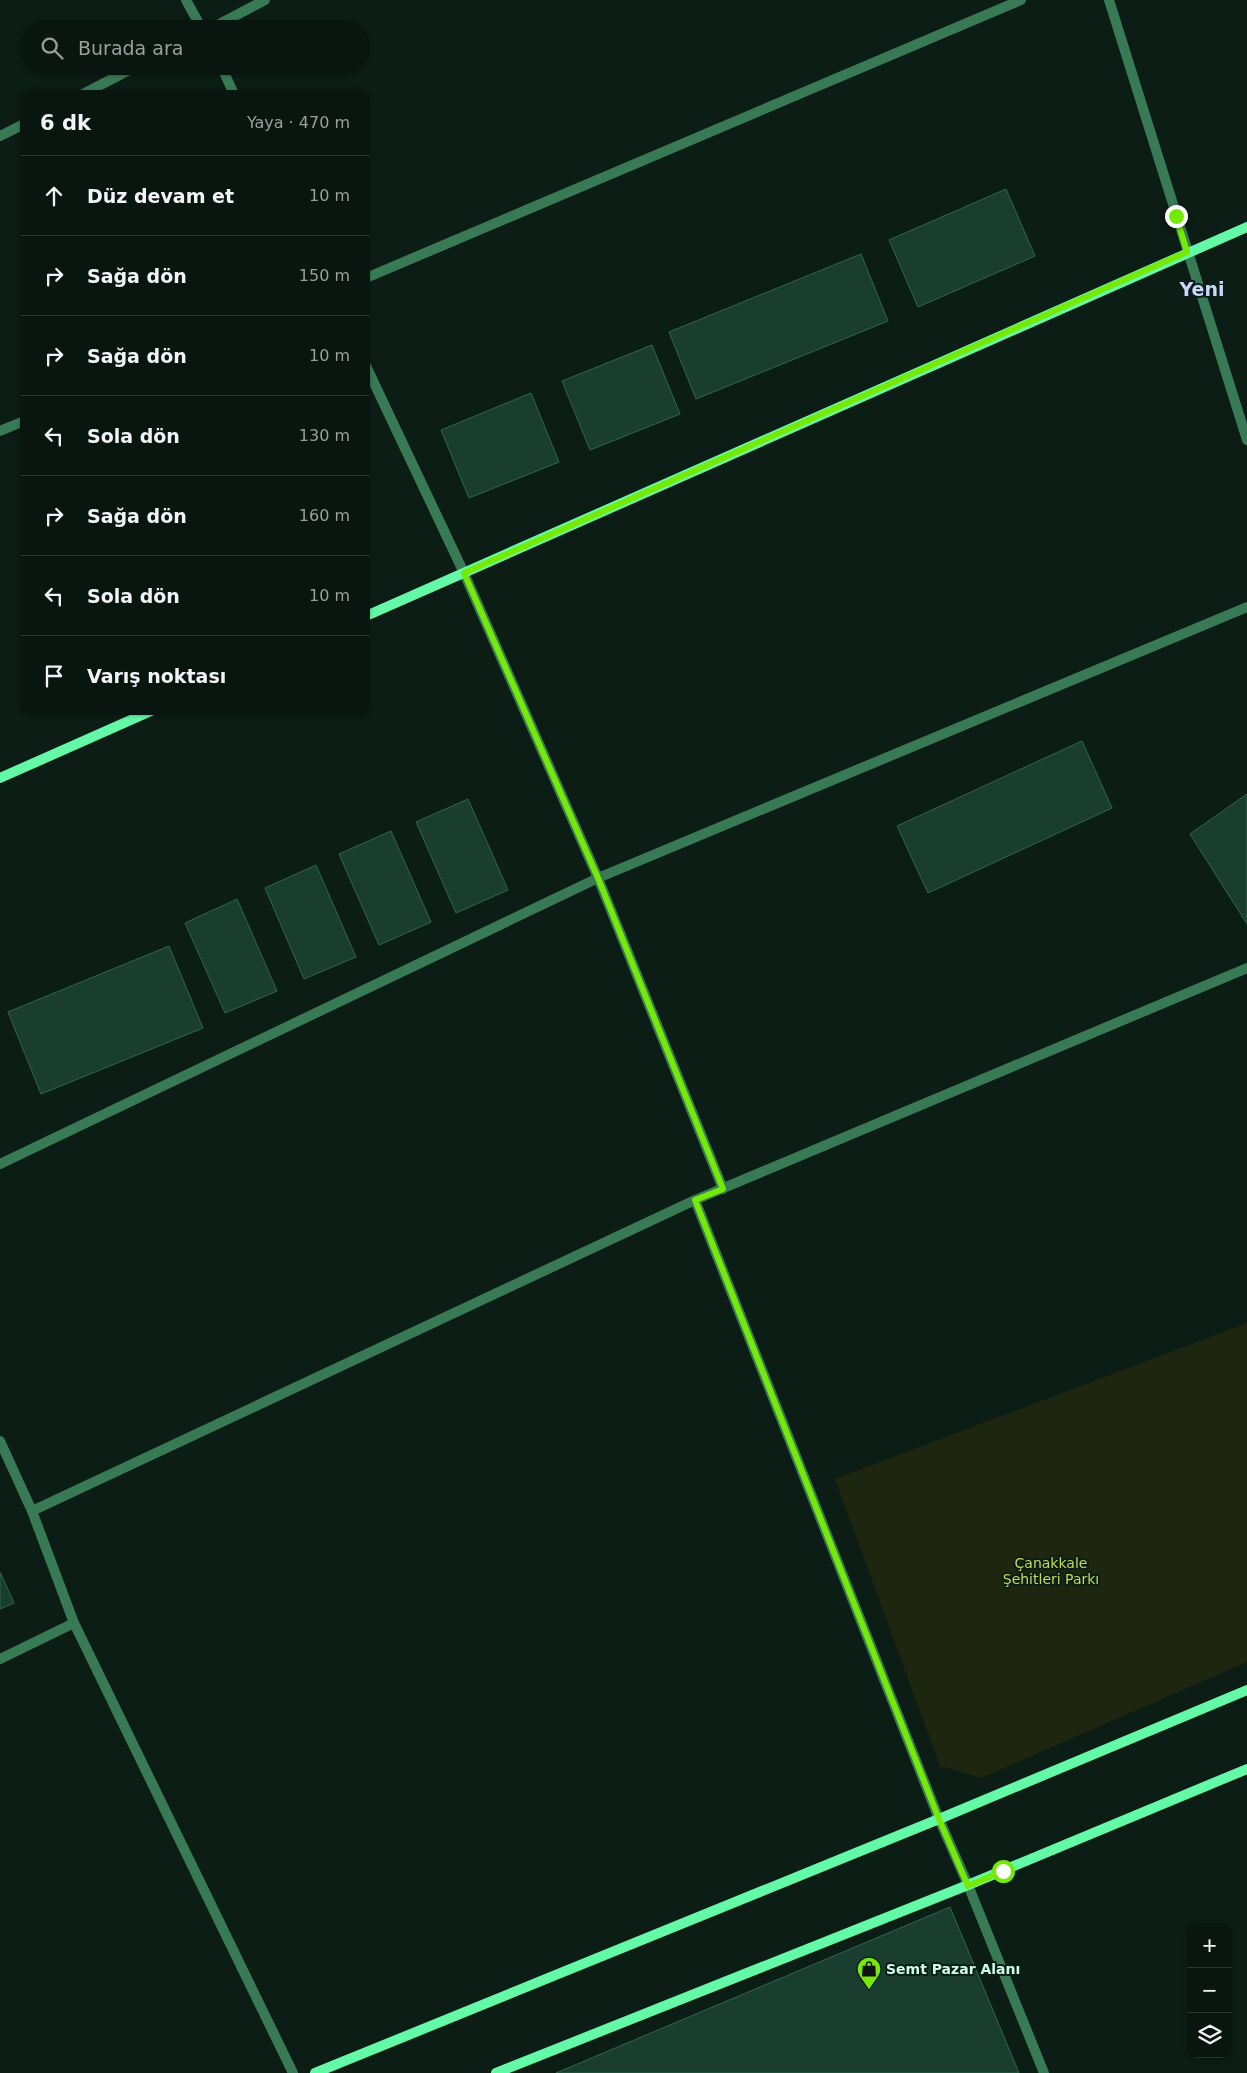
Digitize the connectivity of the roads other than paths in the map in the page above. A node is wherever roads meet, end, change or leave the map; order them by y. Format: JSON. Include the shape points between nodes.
{"nodes":[{"id":1,"x":186,"y":0,"type":"edge"},
{"id":2,"x":265,"y":0,"type":"edge"},
{"id":3,"x":1021,"y":0,"type":"edge"},
{"id":4,"x":1109,"y":0,"type":"edge"},
{"id":5,"x":197,"y":20,"type":"edge"},
{"id":6,"x":227,"y":20,"type":"edge"},
{"id":7,"x":120,"y":75,"type":"edge"},
{"id":8,"x":225,"y":75,"type":"edge"},
{"id":9,"x":91,"y":90,"type":"edge"},
{"id":10,"x":232,"y":90,"type":"edge"},
{"id":11,"x":20,"y":126,"type":"edge"},
{"id":12,"x":0,"y":136,"type":"edge"},
{"id":13,"x":1247,"y":227,"type":"edge"},
{"id":14,"x":1187,"y":252,"type":"junction"},
{"id":15,"x":370,"y":276,"type":"edge"},
{"id":16,"x":370,"y":374,"type":"edge"},
{"id":17,"x":20,"y":423,"type":"edge"},
{"id":18,"x":0,"y":431,"type":"edge"},
{"id":19,"x":1247,"y":440,"type":"edge"},
{"id":20,"x":464,"y":573,"type":"junction"},
{"id":21,"x":1247,"y":606,"type":"edge"},
{"id":22,"x":370,"y":614,"type":"edge"},
{"id":23,"x":142,"y":715,"type":"edge"},
{"id":24,"x":0,"y":778,"type":"edge"},
{"id":25,"x":598,"y":878,"type":"junction"},
{"id":26,"x":1247,"y":968,"type":"edge"},
{"id":27,"x":0,"y":1164,"type":"edge"},
{"id":28,"x":723,"y":1189,"type":"junction"},
{"id":29,"x":695,"y":1200,"type":"junction"},
{"id":30,"x":0,"y":1441,"type":"edge"},
{"id":31,"x":32,"y":1510,"type":"junction"},
{"id":32,"x":74,"y":1622,"type":"junction"},
{"id":33,"x":0,"y":1659,"type":"edge"},
{"id":34,"x":1247,"y":1690,"type":"edge"},
{"id":35,"x":1247,"y":1769,"type":"edge"},
{"id":36,"x":939,"y":1819,"type":"junction"},
{"id":37,"x":968,"y":1886,"type":"junction"},
{"id":38,"x":293,"y":2073,"type":"edge"},
{"id":39,"x":315,"y":2073,"type":"edge"},
{"id":40,"x":496,"y":2073,"type":"edge"},
{"id":41,"x":1044,"y":2073,"type":"edge"}],
"edges":[{"from":1,"to":5,"type":"street"},
{"from":2,"to":6,"type":"street"},
{"from":3,"to":15,"type":"street"},
{"from":4,"to":14,"type":"street"},
{"from":7,"to":9,"type":"street"},
{"from":8,"to":10,"type":"street"},
{"from":11,"to":12,"type":"street"},
{"from":13,"to":14,"type":"street"},
{"from":14,"to":19,"type":"street"},
{"from":14,"to":20,"type":"street"},
{"from":16,"to":20,"type":"street"},
{"from":17,"to":18,"type":"street"},
{"from":20,"to":22,"type":"street"},
{"from":20,"to":25,"type":"street"},
{"from":21,"to":25,"type":"street"},
{"from":23,"to":24,"type":"street"},
{"from":25,"to":27,"type":"street"},
{"from":25,"to":28,"type":"street"},
{"from":26,"to":28,"type":"street"},
{"from":28,"to":29,"type":"street"},
{"from":29,"to":31,"type":"street"},
{"from":29,"to":36,"type":"street"},
{"from":30,"to":31,"type":"street"},
{"from":31,"to":32,"type":"street"},
{"from":32,"to":33,"type":"street"},
{"from":32,"to":38,"type":"street"},
{"from":34,"to":36,"type":"street"},
{"from":35,"to":37,"type":"street"},
{"from":36,"to":37,"type":"street"},
{"from":36,"to":39,"type":"street"},
{"from":37,"to":40,"type":"street"},
{"from":37,"to":41,"type":"street"}]}
